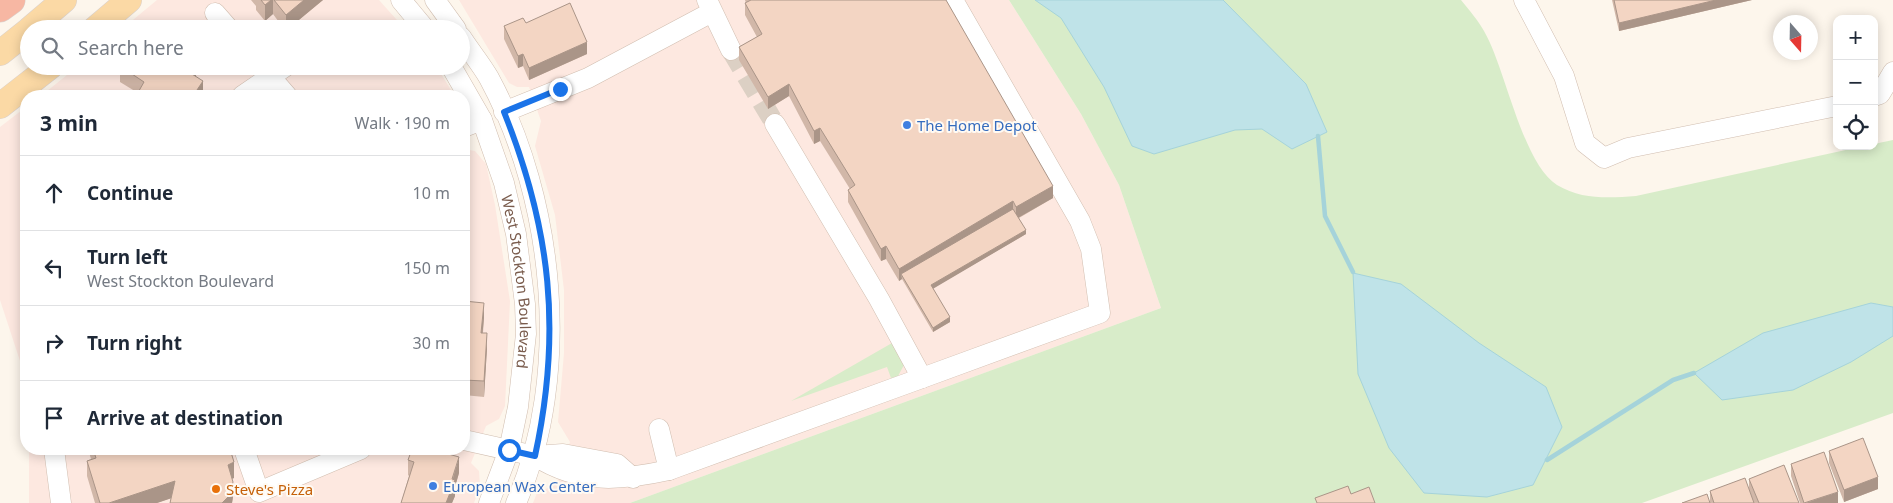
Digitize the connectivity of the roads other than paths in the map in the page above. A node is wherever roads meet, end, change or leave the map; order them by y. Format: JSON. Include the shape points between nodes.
{"nodes":[{"id":1,"x":11,"y":0,"type":"edge"},
{"id":2,"x":64,"y":0,"type":"edge"},
{"id":3,"x":129,"y":0,"type":"edge"},
{"id":4,"x":401,"y":0,"type":"edge"},
{"id":5,"x":435,"y":0,"type":"edge"},
{"id":6,"x":954,"y":0,"type":"edge"},
{"id":7,"x":1524,"y":0,"type":"edge"},
{"id":8,"x":710,"y":6,"type":"edge"},
{"id":9,"x":0,"y":8,"type":"edge"},
{"id":10,"x":215,"y":13,"type":"dead end"},
{"id":11,"x":41,"y":20,"type":"edge"},
{"id":12,"x":106,"y":20,"type":"edge"},
{"id":13,"x":221,"y":20,"type":"edge"},
{"id":14,"x":418,"y":20,"type":"edge"},
{"id":15,"x":449,"y":20,"type":"edge"},
{"id":16,"x":20,"y":37,"type":"edge"},
{"id":17,"x":470,"y":50,"type":"edge"},
{"id":18,"x":731,"y":50,"type":"tunnel mouth"},
{"id":19,"x":0,"y":53,"type":"edge"},
{"id":20,"x":1893,"y":72,"type":"edge"},
{"id":21,"x":40,"y":75,"type":"edge"},
{"id":22,"x":265,"y":75,"type":"edge"},
{"id":23,"x":275,"y":75,"type":"edge"},
{"id":24,"x":454,"y":75,"type":"edge"},
{"id":25,"x":20,"y":90,"type":"edge"},
{"id":26,"x":20,"y":90,"type":"edge"},
{"id":27,"x":249,"y":90,"type":"edge"},
{"id":28,"x":284,"y":90,"type":"edge"},
{"id":29,"x":460,"y":90,"type":"edge"},
{"id":30,"x":1878,"y":95,"type":"edge"},
{"id":31,"x":0,"y":106,"type":"edge"},
{"id":32,"x":1833,"y":107,"type":"edge"},
{"id":33,"x":504,"y":112,"type":"junction"},
{"id":34,"x":473,"y":123,"type":"edge"},
{"id":35,"x":775,"y":124,"type":"tunnel mouth"},
{"id":36,"x":922,"y":378,"type":"junction"},
{"id":37,"x":659,"y":429,"type":"dead end"},
{"id":38,"x":470,"y":441,"type":"edge"},
{"id":39,"x":509,"y":450,"type":"junction"},
{"id":40,"x":55,"y":455,"type":"edge"},
{"id":41,"x":246,"y":455,"type":"edge"},
{"id":42,"x":349,"y":455,"type":"edge"},
{"id":43,"x":535,"y":456,"type":"junction"},
{"id":44,"x":669,"y":470,"type":"junction"},
{"id":45,"x":260,"y":498,"type":"edge"},
{"id":46,"x":61,"y":503,"type":"edge"},
{"id":47,"x":490,"y":503,"type":"edge"},
{"id":48,"x":516,"y":503,"type":"edge"}],
"edges":[{"from":1,"to":9,"type":"highway"},
{"from":2,"to":11,"type":"main road"},
{"from":3,"to":12,"type":"main road"},
{"from":4,"to":14,"type":"street"},
{"from":5,"to":15,"type":"street"},
{"from":6,"to":36,"type":"street","via":[[1080,221],[1091,249],[1100,313]]},
{"from":7,"to":32,"type":"street","via":[[1564,76],[1586,143],[1604,158],[1628,148]]},
{"from":8,"to":18,"type":"street"},
{"from":8,"to":33,"type":"street","via":[[588,78]]},
{"from":10,"to":13,"type":"street"},
{"from":16,"to":19,"type":"main road"},
{"from":17,"to":33,"type":"street","name":"West Stockton Boulevard","via":[[489,78]]},
{"from":20,"to":30,"type":"street"},
{"from":21,"to":26,"type":"main road"},
{"from":22,"to":27,"type":"street"},
{"from":23,"to":28,"type":"street"},
{"from":24,"to":29,"type":"street","name":"West Stockton Boulevard"},
{"from":25,"to":31,"type":"main road"},
{"from":33,"to":43,"type":"street","name":"West Stockton Boulevard","via":[[527,175],[548,273],[549,342]]},
{"from":34,"to":39,"type":"street","name":"West Stockton Boulevard","via":[[504,183],[516,234],[526,304],[518,407]]},
{"from":35,"to":36,"type":"street"},
{"from":36,"to":44,"type":"street"},
{"from":37,"to":44,"type":"street"},
{"from":38,"to":39,"type":"street"},
{"from":39,"to":43,"type":"street"},
{"from":39,"to":47,"type":"street","name":"West Stockton Boulevard"},
{"from":40,"to":46,"type":"street"},
{"from":41,"to":45,"type":"street"},
{"from":42,"to":45,"type":"street"},
{"from":43,"to":44,"type":"street","via":[[556,469],[609,480]]},
{"from":43,"to":48,"type":"street","name":"West Stockton Boulevard"}]}
